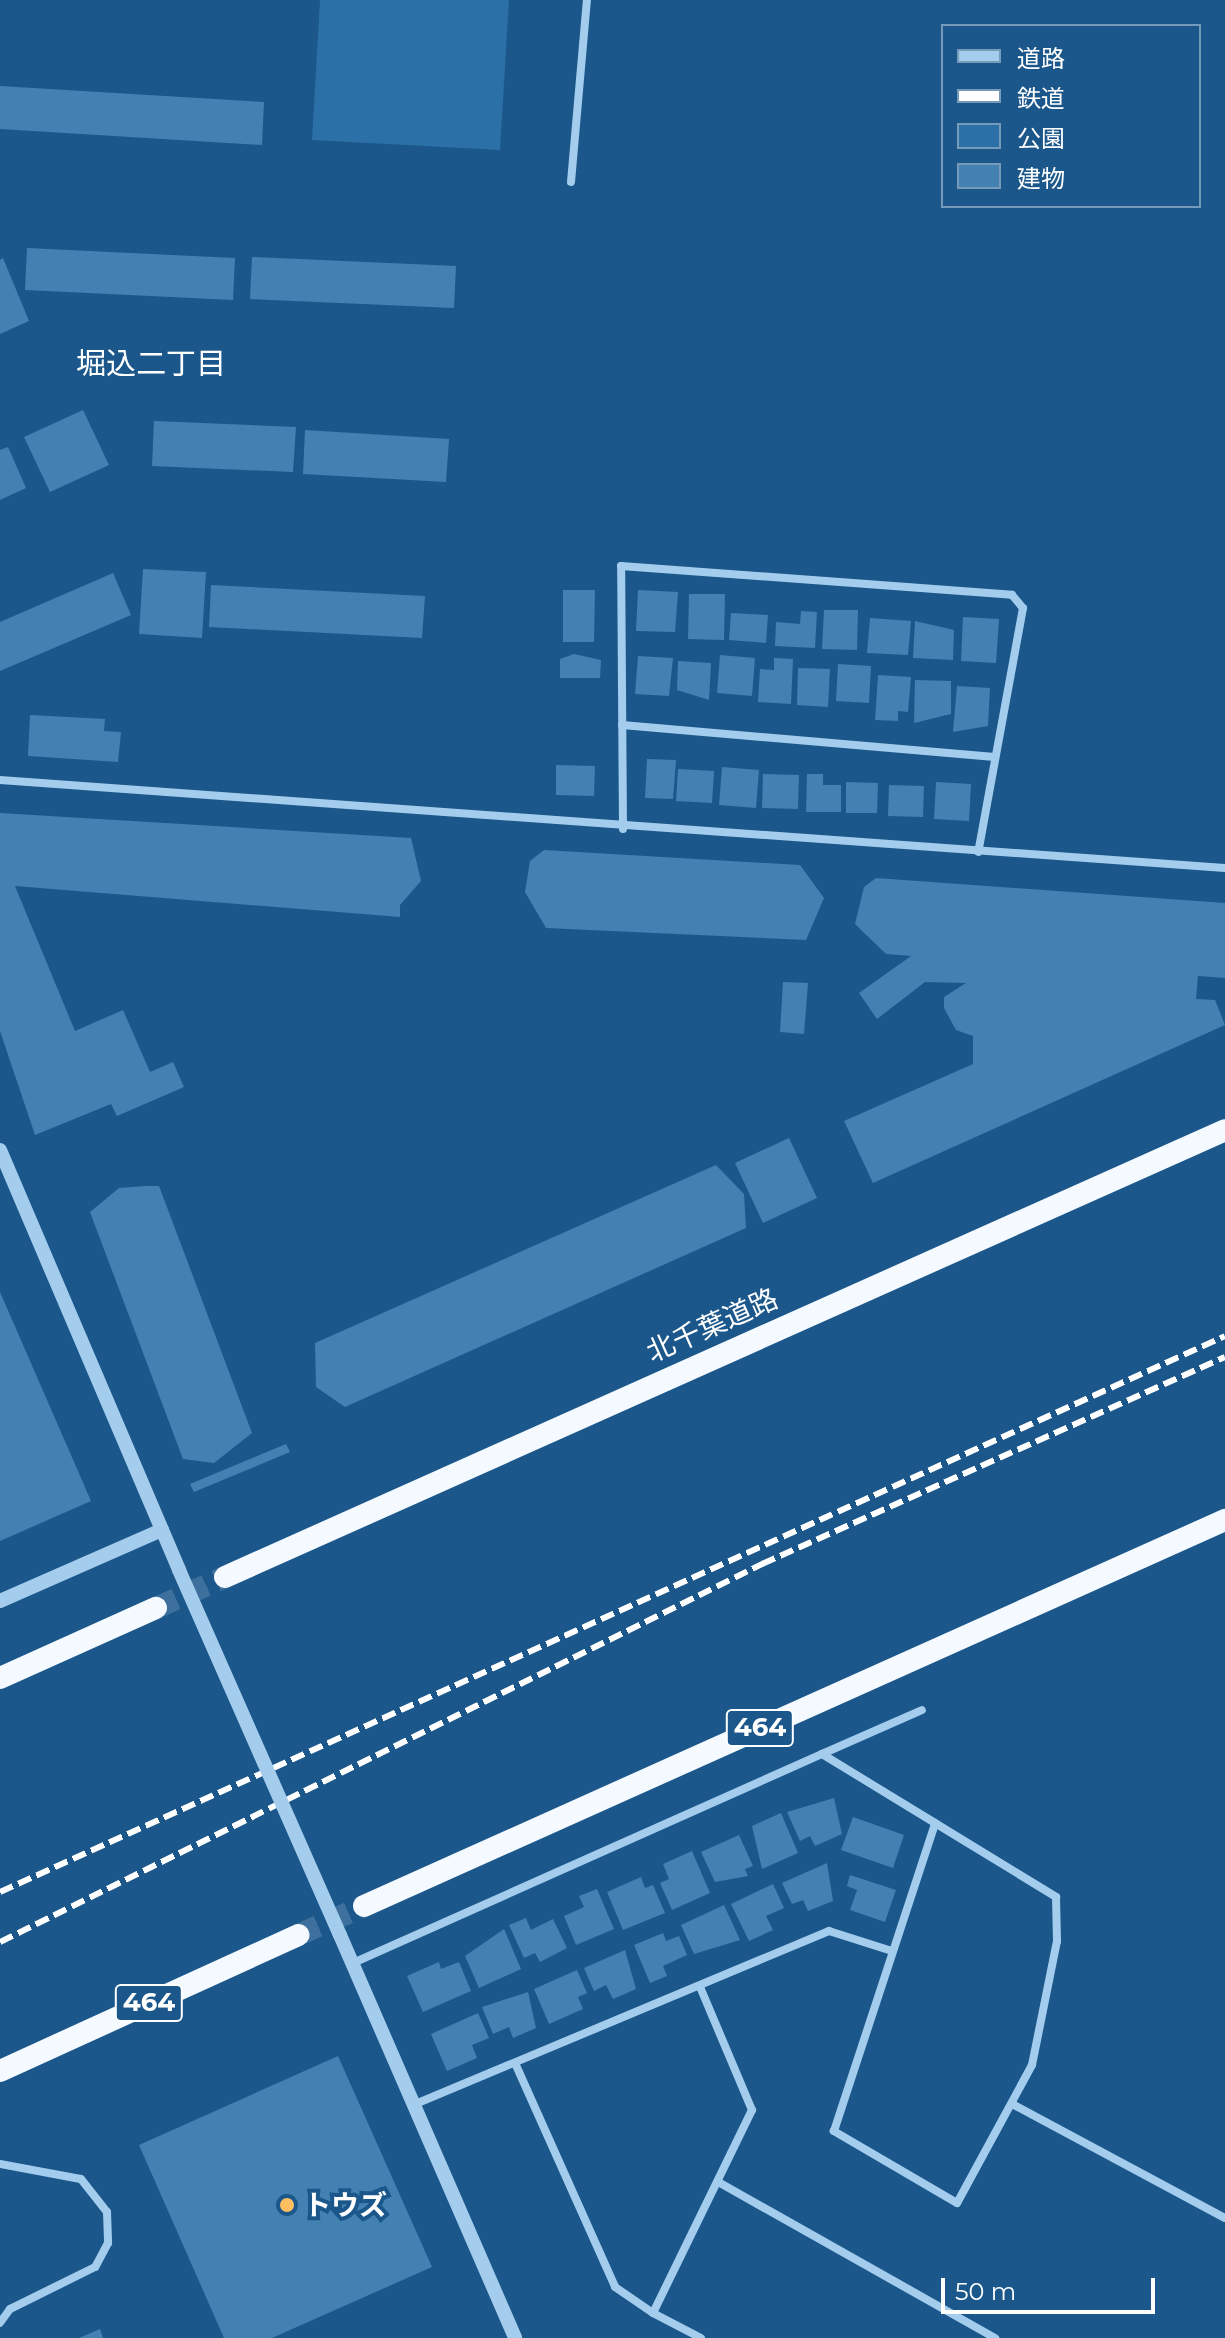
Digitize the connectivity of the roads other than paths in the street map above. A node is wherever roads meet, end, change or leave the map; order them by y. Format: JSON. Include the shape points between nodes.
{"nodes":[{"id":1,"x":587,"y":0,"type":"edge"},
{"id":2,"x":571,"y":182,"type":"dead end"},
{"id":3,"x":622,"y":725,"type":"junction"},
{"id":4,"x":995,"y":757,"type":"junction"},
{"id":5,"x":0,"y":780,"type":"edge"},
{"id":6,"x":623,"y":829,"type":"junction"},
{"id":7,"x":978,"y":852,"type":"junction"},
{"id":8,"x":1225,"y":868,"type":"edge"},
{"id":9,"x":1225,"y":1130,"type":"edge"},
{"id":10,"x":0,"y":1150,"type":"edge"},
{"id":11,"x":1225,"y":1520,"type":"edge"},
{"id":12,"x":162,"y":1530,"type":"junction"},
{"id":13,"x":225,"y":1577,"type":"tunnel mouth"},
{"id":14,"x":0,"y":1601,"type":"edge"},
{"id":15,"x":156,"y":1608,"type":"tunnel mouth"},
{"id":16,"x":0,"y":1678,"type":"edge"},
{"id":17,"x":922,"y":1710,"type":"dead end"},
{"id":18,"x":822,"y":1754,"type":"junction"},
{"id":19,"x":935,"y":1823,"type":"junction"},
{"id":20,"x":364,"y":1906,"type":"tunnel mouth"},
{"id":21,"x":298,"y":1935,"type":"tunnel mouth"},
{"id":22,"x":892,"y":1951,"type":"junction"},
{"id":23,"x":353,"y":1963,"type":"junction"},
{"id":24,"x":700,"y":1987,"type":"junction"},
{"id":25,"x":515,"y":2063,"type":"junction"},
{"id":26,"x":0,"y":2071,"type":"edge"},
{"id":27,"x":413,"y":2105,"type":"junction"},
{"id":28,"x":1014,"y":2105,"type":"junction"},
{"id":29,"x":0,"y":2164,"type":"edge"},
{"id":30,"x":720,"y":2183,"type":"junction"},
{"id":31,"x":1225,"y":2218,"type":"edge"},
{"id":32,"x":5,"y":2308,"type":"edge"},
{"id":33,"x":653,"y":2313,"type":"junction"},
{"id":34,"x":0,"y":2323,"type":"edge"},
{"id":35,"x":515,"y":2338,"type":"edge"},
{"id":36,"x":701,"y":2338,"type":"edge"},
{"id":37,"x":995,"y":2338,"type":"edge"}],
"edges":[{"from":1,"to":2,"type":"street"},
{"from":3,"to":4,"type":"street"},
{"from":3,"to":4,"type":"street","via":[[621,566],[1012,595],[1023,608]]},
{"from":3,"to":6,"type":"street"},
{"from":4,"to":7,"type":"street"},
{"from":5,"to":6,"type":"street"},
{"from":6,"to":7,"type":"street"},
{"from":7,"to":8,"type":"street"},
{"from":9,"to":13,"type":"highway","name":"北千葉道路"},
{"from":10,"to":12,"type":"street"},
{"from":11,"to":20,"type":"highway","number":"464"},
{"from":12,"to":14,"type":"street"},
{"from":12,"to":23,"type":"street","bridge":true},
{"from":15,"to":16,"type":"highway"},
{"from":17,"to":18,"type":"street"},
{"from":18,"to":19,"type":"street"},
{"from":18,"to":23,"type":"street"},
{"from":19,"to":22,"type":"street"},
{"from":19,"to":28,"type":"street","via":[[1056,1897],[1047,1999]]},
{"from":21,"to":26,"type":"highway","number":"464"},
{"from":22,"to":24,"type":"street","via":[[829,1931]]},
{"from":22,"to":28,"type":"street","via":[[834,2131],[957,2203]]},
{"from":23,"to":27,"type":"street"},
{"from":24,"to":25,"type":"street"},
{"from":24,"to":30,"type":"street","via":[[752,2110]]},
{"from":25,"to":27,"type":"street"},
{"from":25,"to":33,"type":"street","via":[[615,2287]]},
{"from":27,"to":35,"type":"street"},
{"from":28,"to":31,"type":"street"},
{"from":29,"to":32,"type":"street","via":[[81,2179],[107,2212],[108,2243],[95,2267]]},
{"from":30,"to":33,"type":"street"},
{"from":30,"to":37,"type":"street"},
{"from":32,"to":34,"type":"street"},
{"from":33,"to":36,"type":"street"}]}
